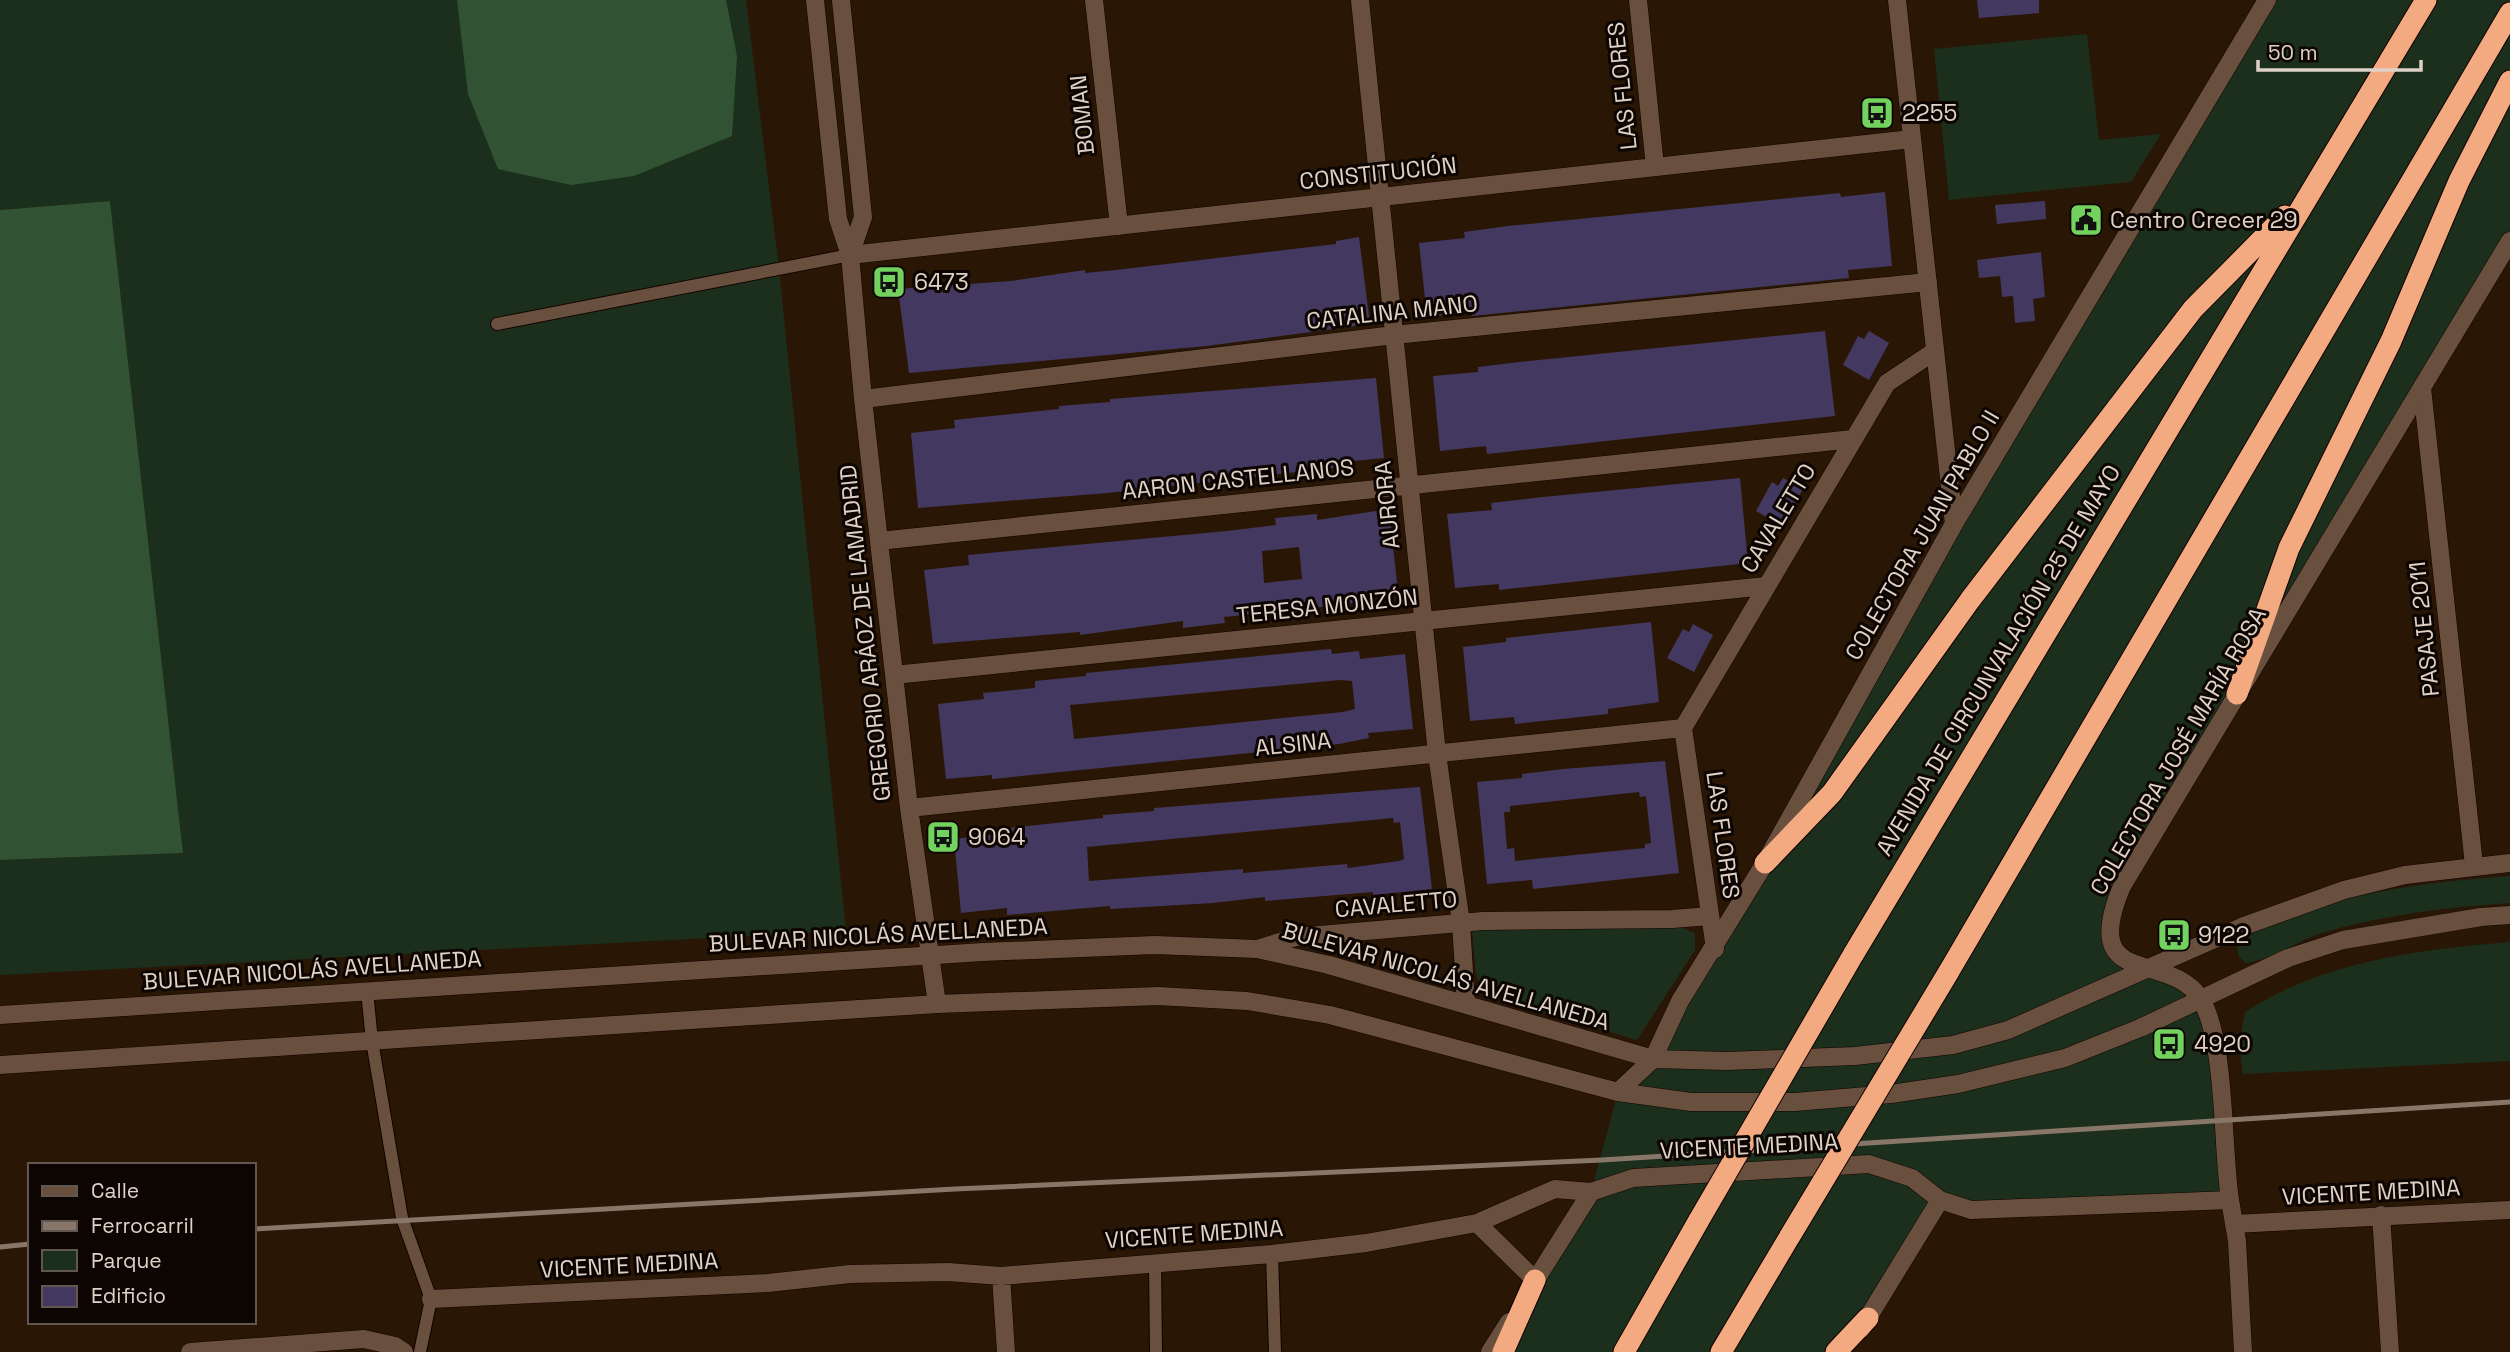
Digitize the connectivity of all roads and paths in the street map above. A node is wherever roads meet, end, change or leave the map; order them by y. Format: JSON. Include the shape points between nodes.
{"nodes":[{"id":1,"x":815,"y":0,"type":"edge"},
{"id":2,"x":841,"y":0,"type":"edge"},
{"id":3,"x":1094,"y":0,"type":"edge"},
{"id":4,"x":1360,"y":0,"type":"edge"},
{"id":5,"x":1638,"y":0,"type":"edge"},
{"id":6,"x":1897,"y":0,"type":"edge"},
{"id":7,"x":2267,"y":0,"type":"edge"},
{"id":8,"x":2426,"y":0,"type":"edge"},
{"id":9,"x":2510,"y":13,"type":"edge"},
{"id":10,"x":2510,"y":81,"type":"edge"},
{"id":11,"x":1912,"y":139,"type":"junction"},
{"id":12,"x":1655,"y":167,"type":"junction"},
{"id":13,"x":2308,"y":192,"type":"junction"},
{"id":14,"x":1381,"y":197,"type":"junction"},
{"id":15,"x":1119,"y":226,"type":"junction"},
{"id":16,"x":2510,"y":241,"type":"edge"},
{"id":17,"x":850,"y":255,"type":"junction"},
{"id":18,"x":1928,"y":282,"type":"junction"},
{"id":19,"x":497,"y":324,"type":"dead end"},
{"id":20,"x":1394,"y":335,"type":"junction"},
{"id":21,"x":1935,"y":351,"type":"junction"},
{"id":22,"x":2422,"y":388,"type":"junction"},
{"id":23,"x":863,"y":399,"type":"junction"},
{"id":24,"x":1853,"y":439,"type":"junction"},
{"id":25,"x":1410,"y":485,"type":"junction"},
{"id":26,"x":1954,"y":524,"type":"junction"},
{"id":27,"x":879,"y":541,"type":"junction"},
{"id":28,"x":1766,"y":586,"type":"junction"},
{"id":29,"x":1424,"y":620,"type":"junction"},
{"id":30,"x":894,"y":675,"type":"junction"},
{"id":31,"x":2237,"y":694,"type":"junction"},
{"id":32,"x":1683,"y":728,"type":"junction"},
{"id":33,"x":1437,"y":754,"type":"junction"},
{"id":34,"x":909,"y":808,"type":"junction"},
{"id":35,"x":1765,"y":863,"type":"junction"},
{"id":36,"x":2510,"y":863,"type":"edge"},
{"id":37,"x":2474,"y":865,"type":"junction"},
{"id":38,"x":2510,"y":915,"type":"edge"},
{"id":39,"x":1710,"y":916,"type":"junction"},
{"id":40,"x":1461,"y":923,"type":"junction"},
{"id":41,"x":1256,"y":949,"type":"junction"},
{"id":42,"x":1715,"y":949,"type":"junction"},
{"id":43,"x":932,"y":956,"type":"junction"},
{"id":44,"x":2148,"y":970,"type":"junction"},
{"id":45,"x":367,"y":991,"type":"junction"},
{"id":46,"x":2201,"y":999,"type":"junction"},
{"id":47,"x":937,"y":1004,"type":"junction"},
{"id":48,"x":1466,"y":1004,"type":"junction"},
{"id":49,"x":0,"y":1015,"type":"edge"},
{"id":50,"x":372,"y":1041,"type":"junction"},
{"id":51,"x":1653,"y":1059,"type":"junction"},
{"id":52,"x":0,"y":1065,"type":"edge"},
{"id":53,"x":1618,"y":1092,"type":"junction"},
{"id":54,"x":1591,"y":1192,"type":"junction"},
{"id":55,"x":1940,"y":1200,"type":"junction"},
{"id":56,"x":2230,"y":1200,"type":"junction"},
{"id":57,"x":2510,"y":1210,"type":"edge"},
{"id":58,"x":2381,"y":1215,"type":"junction"},
{"id":59,"x":1477,"y":1223,"type":"junction"},
{"id":60,"x":2234,"y":1224,"type":"junction"},
{"id":61,"x":1272,"y":1254,"type":"junction"},
{"id":62,"x":1155,"y":1263,"type":"junction"},
{"id":63,"x":1001,"y":1276,"type":"junction"},
{"id":64,"x":1535,"y":1280,"type":"junction"},
{"id":65,"x":431,"y":1299,"type":"junction"},
{"id":66,"x":1868,"y":1318,"type":"junction"},
{"id":67,"x":190,"y":1352,"type":"edge"},
{"id":68,"x":404,"y":1352,"type":"edge"},
{"id":69,"x":420,"y":1352,"type":"edge"},
{"id":70,"x":1006,"y":1352,"type":"edge"},
{"id":71,"x":1156,"y":1352,"type":"edge"},
{"id":72,"x":1275,"y":1352,"type":"edge"},
{"id":73,"x":1490,"y":1352,"type":"edge"},
{"id":74,"x":1503,"y":1352,"type":"edge"},
{"id":75,"x":1624,"y":1352,"type":"edge"},
{"id":76,"x":1721,"y":1352,"type":"edge"},
{"id":77,"x":1836,"y":1352,"type":"edge"},
{"id":78,"x":1848,"y":1352,"type":"edge"},
{"id":79,"x":2243,"y":1352,"type":"edge"},
{"id":80,"x":2389,"y":1352,"type":"edge"}],
"edges":[{"from":1,"to":17,"type":"street","name":"GREGORIO ARÁOZ DE LAMADRID","via":[[838,219]]},
{"from":2,"to":17,"type":"street","name":"GREGORIO ARÁOZ DE LAMADRID","via":[[863,217]]},
{"from":3,"to":15,"type":"street","name":"BOMAN"},
{"from":4,"to":14,"type":"street","name":"AURORA"},
{"from":5,"to":12,"type":"street","name":"LAS FLORES"},
{"from":6,"to":11,"type":"street"},
{"from":7,"to":26,"type":"street","name":"COLECTORA JUAN PABLO II"},
{"from":8,"to":13,"type":"highway","name":"AVENIDA DE CIRCUNVALACIÓN 25 DE MAYO"},
{"from":9,"to":76,"type":"highway","bridge":true},
{"from":10,"to":31,"type":"highway","via":[[2459,181],[2391,341],[2289,548]]},
{"from":11,"to":12,"type":"street","name":"CONSTITUCIÓN"},
{"from":11,"to":18,"type":"street"},
{"from":12,"to":14,"type":"street","name":"CONSTITUCIÓN"},
{"from":13,"to":35,"type":"highway","via":[[2193,309],[1970,600],[1832,793]]},
{"from":13,"to":75,"type":"highway","name":"AVENIDA DE CIRCUNVALACIÓN 25 DE MAYO","bridge":true,"via":[[1853,955]]},
{"from":14,"to":15,"type":"street","name":"CONSTITUCIÓN"},
{"from":14,"to":20,"type":"street","name":"AURORA"},
{"from":15,"to":17,"type":"street","name":"CONSTITUCIÓN"},
{"from":16,"to":22,"type":"street","name":"COLECTORA JOSÉ MARÍA ROSA"},
{"from":17,"to":19,"type":"lane"},
{"from":17,"to":23,"type":"street","name":"GREGORIO ARÁOZ DE LAMADRID"},
{"from":18,"to":20,"type":"street","name":"CATALINA MANO"},
{"from":18,"to":21,"type":"street"},
{"from":20,"to":23,"type":"street","name":"CATALINA MANO"},
{"from":20,"to":25,"type":"street","name":"AURORA"},
{"from":21,"to":24,"type":"street","name":"CAVALETTO","via":[[1887,383]]},
{"from":21,"to":26,"type":"street"},
{"from":22,"to":31,"type":"street","name":"COLECTORA JOSÉ MARÍA ROSA"},
{"from":22,"to":37,"type":"street","name":"PASAJE 2011"},
{"from":23,"to":27,"type":"street","name":"GREGORIO ARÁOZ DE LAMADRID"},
{"from":24,"to":25,"type":"street","name":"AARON CASTELLANOS"},
{"from":24,"to":28,"type":"street","name":"CAVALETTO"},
{"from":25,"to":27,"type":"street","name":"AARON CASTELLANOS"},
{"from":25,"to":29,"type":"street","name":"AURORA"},
{"from":26,"to":35,"type":"street","name":"COLECTORA JUAN PABLO II"},
{"from":27,"to":30,"type":"street","name":"GREGORIO ARÁOZ DE LAMADRID"},
{"from":28,"to":29,"type":"street","name":"TERESA MONZÓN"},
{"from":28,"to":32,"type":"street","name":"CAVALETTO"},
{"from":29,"to":30,"type":"street","name":"TERESA MONZÓN"},
{"from":29,"to":33,"type":"street","name":"AURORA"},
{"from":30,"to":34,"type":"street","name":"GREGORIO ARÁOZ DE LAMADRID"},
{"from":31,"to":44,"type":"street","name":"COLECTORA JOSÉ MARÍA ROSA","via":[[2122,886],[2112,911],[2116,950],[2129,964]]},
{"from":32,"to":33,"type":"street","name":"ALSINA"},
{"from":32,"to":39,"type":"street","name":"LAS FLORES"},
{"from":33,"to":34,"type":"street","name":"ALSINA"},
{"from":33,"to":40,"type":"street","name":"AURORA"},
{"from":34,"to":43,"type":"street","name":"GREGORIO ARÁOZ DE LAMADRID"},
{"from":35,"to":42,"type":"street","name":"COLECTORA JUAN PABLO II"},
{"from":36,"to":37,"type":"street","name":"BULEVAR NICOLÁS AVELLANEDA"},
{"from":37,"to":44,"type":"street","name":"BULEVAR NICOLÁS AVELLANEDA","via":[[2405,875],[2294,905]]},
{"from":38,"to":46,"type":"street","via":[[2343,940],[2288,958]]},
{"from":39,"to":40,"type":"street","name":"CAVALETTO"},
{"from":39,"to":42,"type":"street","name":"LAS FLORES"},
{"from":40,"to":41,"type":"street","name":"CAVALETTO","via":[[1296,937]]},
{"from":40,"to":48,"type":"street","name":"AURORA"},
{"from":41,"to":43,"type":"street","name":"BULEVAR NICOLÁS AVELLANEDA","via":[[1155,945]]},
{"from":41,"to":48,"type":"street","name":"BULEVAR NICOLÁS AVELLANEDA"},
{"from":42,"to":51,"type":"street","name":"COLECTORA JUAN PABLO II","via":[[1681,1001]]},
{"from":43,"to":45,"type":"street","name":"BULEVAR NICOLÁS AVELLANEDA"},
{"from":43,"to":47,"type":"street","name":"GREGORIO ARÁOZ DE LAMADRID"},
{"from":44,"to":46,"type":"street","name":"COLECTORA JOSÉ MARÍA ROSA","via":[[2186,983]]},
{"from":44,"to":51,"type":"street","name":"BULEVAR NICOLÁS AVELLANEDA","via":[[2008,1030],[1953,1045],[1855,1056]]},
{"from":45,"to":49,"type":"street","name":"BULEVAR NICOLÁS AVELLANEDA"},
{"from":45,"to":50,"type":"lane"},
{"from":46,"to":53,"type":"street","via":[[2065,1058],[1958,1084],[1794,1102],[1691,1102]]},
{"from":46,"to":56,"type":"street","via":[[2216,1046]]},
{"from":47,"to":50,"type":"street"},
{"from":47,"to":53,"type":"street","via":[[1158,996],[1247,1001],[1330,1014]]},
{"from":48,"to":51,"type":"street","name":"BULEVAR NICOLÁS AVELLANEDA"},
{"from":50,"to":52,"type":"street"},
{"from":50,"to":65,"type":"lane","via":[[402,1218]]},
{"from":51,"to":53,"type":"street","name":"COLECTORA JUAN PABLO II"},
{"from":54,"to":55,"type":"street","name":"VICENTE MEDINA","via":[[1633,1178],[1870,1164],[1912,1178]]},
{"from":54,"to":59,"type":"street","name":"VICENTE MEDINA","via":[[1555,1189]]},
{"from":54,"to":64,"type":"street"},
{"from":55,"to":56,"type":"street","via":[[1971,1210],[2003,1212]]},
{"from":55,"to":66,"type":"street"},
{"from":56,"to":60,"type":"street"},
{"from":57,"to":58,"type":"street","name":"VICENTE MEDINA"},
{"from":58,"to":60,"type":"street","name":"VICENTE MEDINA"},
{"from":58,"to":80,"type":"street"},
{"from":59,"to":61,"type":"street","name":"VICENTE MEDINA"},
{"from":59,"to":64,"type":"street"},
{"from":60,"to":79,"type":"street"},
{"from":61,"to":62,"type":"street","name":"VICENTE MEDINA"},
{"from":61,"to":72,"type":"lane"},
{"from":62,"to":63,"type":"street","name":"VICENTE MEDINA"},
{"from":62,"to":71,"type":"lane"},
{"from":63,"to":65,"type":"street","name":"VICENTE MEDINA","via":[[850,1274],[768,1283]]},
{"from":63,"to":70,"type":"street"},
{"from":64,"to":73,"type":"street"},
{"from":64,"to":74,"type":"highway"},
{"from":65,"to":69,"type":"lane"},
{"from":66,"to":77,"type":"highway"},
{"from":66,"to":78,"type":"street"},
{"from":67,"to":68,"type":"street","via":[[364,1339]]}]}
